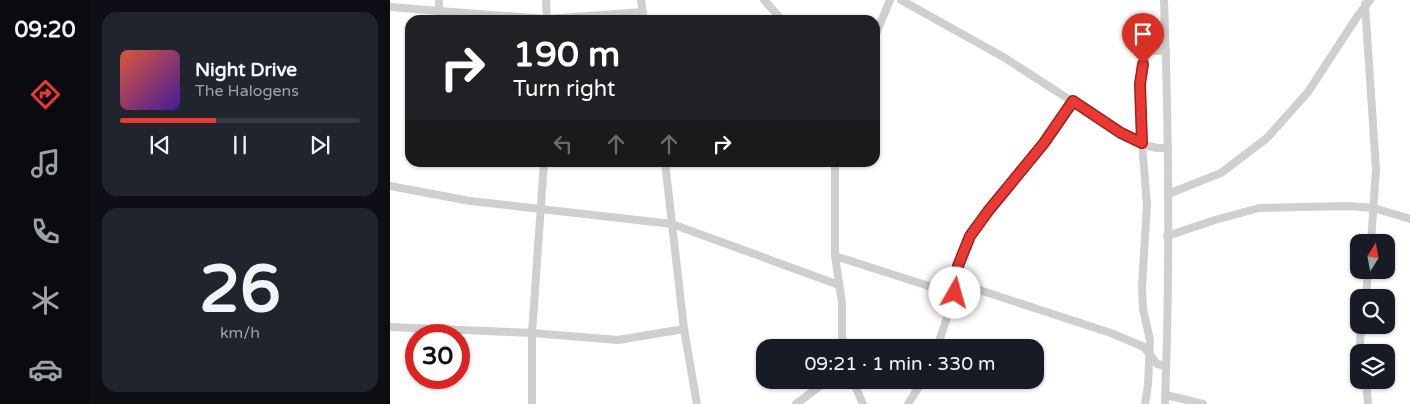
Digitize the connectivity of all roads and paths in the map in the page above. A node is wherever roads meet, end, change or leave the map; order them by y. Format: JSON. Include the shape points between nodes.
{"nodes":[{"id":1,"x":439,"y":0,"type":"edge"},
{"id":2,"x":546,"y":0,"type":"edge"},
{"id":3,"x":641,"y":0,"type":"edge"},
{"id":4,"x":764,"y":0,"type":"edge"},
{"id":5,"x":890,"y":0,"type":"edge"},
{"id":6,"x":901,"y":0,"type":"edge"},
{"id":7,"x":1164,"y":0,"type":"edge"},
{"id":8,"x":1366,"y":2,"type":"edge"},
{"id":9,"x":390,"y":7,"type":"edge"},
{"id":10,"x":439,"y":11,"type":"junction"},
{"id":11,"x":493,"y":15,"type":"edge"},
{"id":12,"x":547,"y":15,"type":"edge"},
{"id":13,"x":644,"y":15,"type":"edge"},
{"id":14,"x":778,"y":15,"type":"edge"},
{"id":15,"x":880,"y":24,"type":"edge"},
{"id":16,"x":1166,"y":51,"type":"junction"},
{"id":17,"x":1073,"y":101,"type":"junction"},
{"id":18,"x":1142,"y":143,"type":"junction"},
{"id":19,"x":1168,"y":148,"type":"junction"},
{"id":20,"x":544,"y":167,"type":"edge"},
{"id":21,"x":666,"y":167,"type":"edge"},
{"id":22,"x":835,"y":167,"type":"edge"},
{"id":23,"x":390,"y":186,"type":"edge"},
{"id":24,"x":1168,"y":194,"type":"junction"},
{"id":25,"x":1374,"y":208,"type":"junction"},
{"id":26,"x":540,"y":210,"type":"junction"},
{"id":27,"x":1410,"y":219,"type":"edge"},
{"id":28,"x":672,"y":224,"type":"junction"},
{"id":29,"x":1372,"y":234,"type":"edge"},
{"id":30,"x":1168,"y":236,"type":"junction"},
{"id":31,"x":835,"y":256,"type":"junction"},
{"id":32,"x":958,"y":283,"type":"junction"},
{"id":33,"x":839,"y":285,"type":"junction"},
{"id":34,"x":390,"y":327,"type":"edge"},
{"id":35,"x":684,"y":329,"type":"junction"},
{"id":36,"x":532,"y":333,"type":"junction"},
{"id":37,"x":842,"y":339,"type":"edge"},
{"id":38,"x":941,"y":339,"type":"edge"},
{"id":39,"x":1149,"y":352,"type":"junction"},
{"id":40,"x":1166,"y":366,"type":"junction"},
{"id":41,"x":816,"y":389,"type":"edge"},
{"id":42,"x":856,"y":389,"type":"edge"},
{"id":43,"x":917,"y":389,"type":"edge"},
{"id":44,"x":1367,"y":389,"type":"edge"},
{"id":45,"x":1166,"y":395,"type":"junction"},
{"id":46,"x":532,"y":404,"type":"edge"},
{"id":47,"x":697,"y":404,"type":"edge"},
{"id":48,"x":796,"y":404,"type":"edge"},
{"id":49,"x":863,"y":404,"type":"edge"},
{"id":50,"x":908,"y":404,"type":"edge"},
{"id":51,"x":1145,"y":404,"type":"edge"},
{"id":52,"x":1165,"y":404,"type":"edge"},
{"id":53,"x":1203,"y":404,"type":"edge"},
{"id":54,"x":1368,"y":404,"type":"edge"}],
"edges":[{"from":1,"to":10,"type":"street"},
{"from":2,"to":12,"type":"street"},
{"from":3,"to":13,"type":"street"},
{"from":4,"to":14,"type":"street"},
{"from":5,"to":15,"type":"street"},
{"from":6,"to":17,"type":"street","via":[[1005,58]]},
{"from":7,"to":16,"type":"street"},
{"from":8,"to":24,"type":"street","via":[[1308,92],[1267,138],[1221,173]]},
{"from":8,"to":25,"type":"street","via":[[1376,170]]},
{"from":9,"to":10,"type":"street"},
{"from":10,"to":11,"type":"street"},
{"from":16,"to":18,"type":"street","via":[[1152,51],[1143,64],[1140,84]]},
{"from":16,"to":19,"type":"street"},
{"from":17,"to":18,"type":"street"},
{"from":17,"to":32,"type":"street","via":[[970,236],[958,266]]},
{"from":18,"to":19,"type":"street"},
{"from":18,"to":39,"type":"street","via":[[1147,205],[1142,287]]},
{"from":19,"to":24,"type":"street"},
{"from":20,"to":26,"type":"street"},
{"from":21,"to":28,"type":"street"},
{"from":22,"to":31,"type":"street"},
{"from":23,"to":26,"type":"street"},
{"from":24,"to":30,"type":"street"},
{"from":25,"to":27,"type":"street"},
{"from":25,"to":29,"type":"street"},
{"from":25,"to":30,"type":"street","via":[[1259,208]]},
{"from":26,"to":28,"type":"street"},
{"from":26,"to":36,"type":"street"},
{"from":28,"to":33,"type":"street"},
{"from":28,"to":35,"type":"street"},
{"from":30,"to":40,"type":"street"},
{"from":31,"to":32,"type":"street","via":[[935,288]]},
{"from":31,"to":33,"type":"street"},
{"from":32,"to":38,"type":"street"},
{"from":32,"to":39,"type":"street","via":[[1111,333],[1144,346]]},
{"from":33,"to":37,"type":"street"},
{"from":34,"to":36,"type":"street"},
{"from":35,"to":36,"type":"street","via":[[618,340]]},
{"from":35,"to":47,"type":"street"},
{"from":36,"to":46,"type":"street"},
{"from":39,"to":40,"type":"street","via":[[1157,364]]},
{"from":39,"to":51,"type":"street"},
{"from":40,"to":45,"type":"street"},
{"from":41,"to":48,"type":"street"},
{"from":42,"to":49,"type":"street"},
{"from":43,"to":50,"type":"street"},
{"from":44,"to":54,"type":"street"},
{"from":45,"to":52,"type":"street"},
{"from":45,"to":53,"type":"street"}]}
